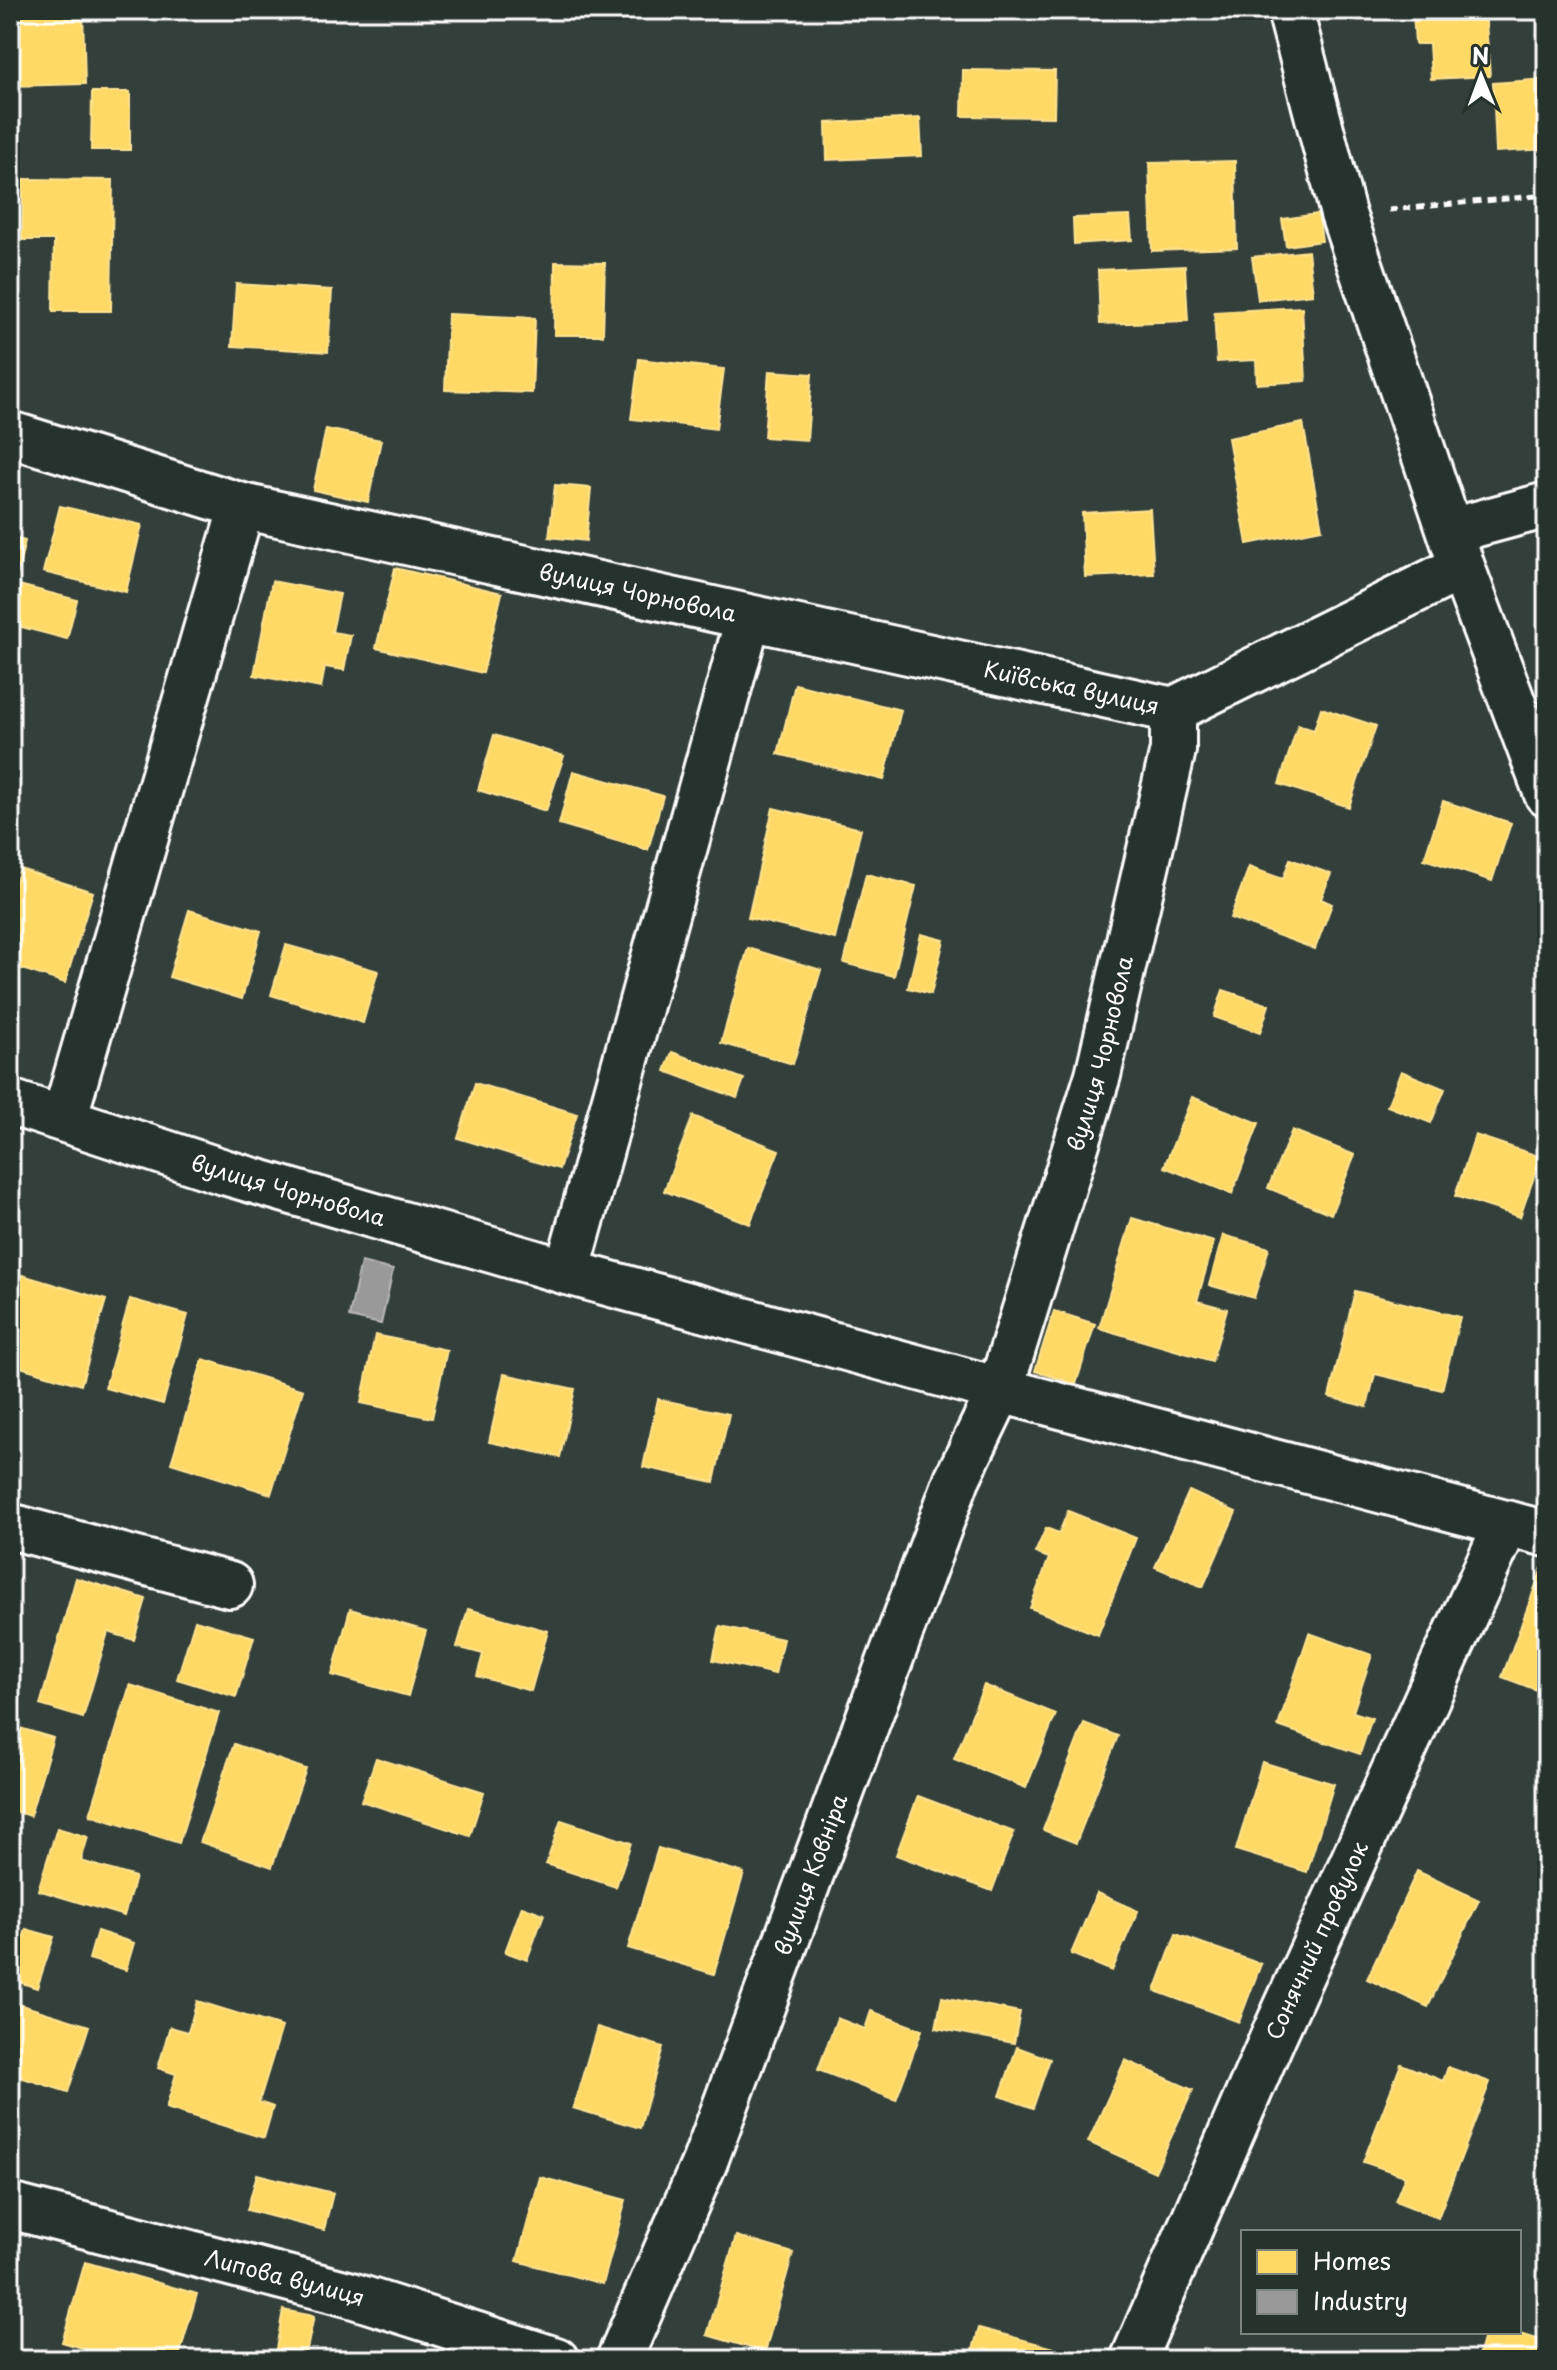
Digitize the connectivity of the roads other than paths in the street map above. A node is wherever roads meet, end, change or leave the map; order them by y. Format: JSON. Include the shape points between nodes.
{"nodes":[{"id":1,"x":1290,"y":10,"type":"edge"},
{"id":2,"x":10,"y":434,"type":"edge"},
{"id":3,"x":1547,"y":505,"type":"edge"},
{"id":4,"x":242,"y":506,"type":"junction"},
{"id":5,"x":1457,"y":549,"type":"junction"},
{"id":6,"x":748,"y":619,"type":"junction"},
{"id":7,"x":1173,"y":710,"type":"junction"},
{"id":8,"x":1547,"y":794,"type":"edge"},
{"id":9,"x":10,"y":1102,"type":"edge"},
{"id":10,"x":64,"y":1119,"type":"junction"},
{"id":11,"x":567,"y":1272,"type":"junction"},
{"id":12,"x":1000,"y":1390,"type":"junction"},
{"id":13,"x":10,"y":1526,"type":"edge"},
{"id":14,"x":1527,"y":1530,"type":"edge"},
{"id":15,"x":230,"y":1585,"type":"dead end"},
{"id":16,"x":10,"y":2206,"type":"edge"},
{"id":17,"x":556,"y":2360,"type":"edge"},
{"id":18,"x":619,"y":2360,"type":"edge"},
{"id":19,"x":1133,"y":2360,"type":"edge"}],
"edges":[{"from":1,"to":5,"type":"street","via":[[1343,214]]},
{"from":2,"to":4,"type":"street","name":"вулиця Чорновола"},
{"from":3,"to":5,"type":"street","name":"Київська вулиця"},
{"from":4,"to":6,"type":"street","name":"вулиця Чорновола"},
{"from":4,"to":10,"type":"street"},
{"from":5,"to":7,"type":"street","name":"Київська вулиця"},
{"from":5,"to":8,"type":"street"},
{"from":6,"to":7,"type":"street","name":"Київська вулиця"},
{"from":6,"to":11,"type":"street","name":"вулиця Чорновола"},
{"from":7,"to":12,"type":"street","name":"вулиця Чорновола","via":[[1173,750],[1098,1075]]},
{"from":9,"to":10,"type":"street","name":"вулиця Чорновола"},
{"from":10,"to":11,"type":"street","name":"вулиця Чорновола","via":[[224,1172]]},
{"from":11,"to":12,"type":"street","name":"вулиця Чорновола"},
{"from":12,"to":14,"type":"street","name":"вулиця Чорновола"},
{"from":12,"to":18,"type":"street","name":"вулиця Ковніра","via":[[957,1479],[705,2161]]},
{"from":13,"to":15,"type":"street"},
{"from":14,"to":19,"type":"street","name":"Сонячний провулок","via":[[1273,2037]]},
{"from":16,"to":17,"type":"street","name":"Липова вулиця","via":[[348,2294]]}]}
